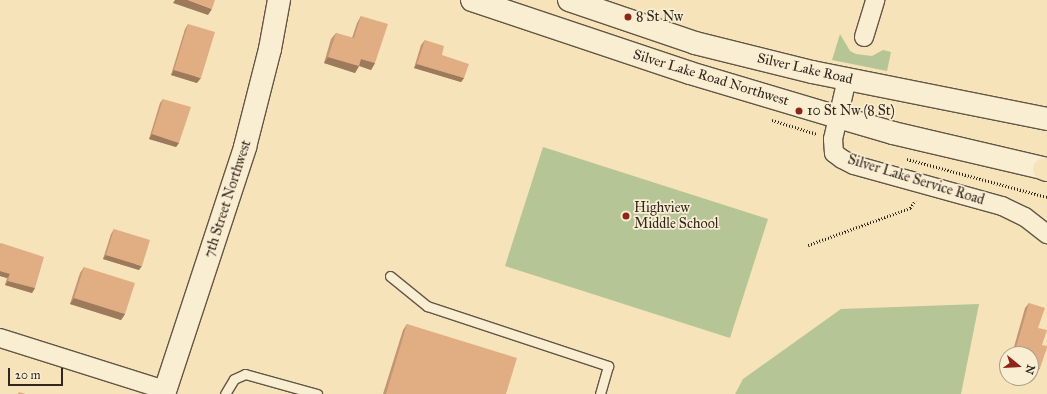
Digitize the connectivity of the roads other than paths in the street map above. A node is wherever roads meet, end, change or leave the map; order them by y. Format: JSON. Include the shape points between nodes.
{"nodes":[{"id":1,"x":279,"y":0,"type":"edge"},
{"id":2,"x":472,"y":0,"type":"edge"},
{"id":3,"x":569,"y":0,"type":"edge"},
{"id":4,"x":875,"y":0,"type":"edge"},
{"id":5,"x":864,"y":37,"type":"dead end"},
{"id":6,"x":847,"y":79,"type":"junction"},
{"id":7,"x":838,"y":117,"type":"junction"},
{"id":8,"x":1047,"y":119,"type":"edge"},
{"id":9,"x":1046,"y":169,"type":"edge"},
{"id":10,"x":1047,"y":234,"type":"edge"},
{"id":11,"x":390,"y":276,"type":"dead end"},
{"id":12,"x":0,"y":338,"type":"edge"},
{"id":13,"x":169,"y":393,"type":"edge"},
{"id":14,"x":225,"y":394,"type":"edge"},
{"id":15,"x":317,"y":394,"type":"edge"},
{"id":16,"x":600,"y":394,"type":"edge"}],
"edges":[{"from":1,"to":13,"type":"main road","name":"7th Street Northwest","via":[[270,49],[245,147]]},
{"from":2,"to":7,"type":"main road","name":"Silver Lake Road Northwest","via":[[690,73]]},
{"from":3,"to":6,"type":"main road","name":"Silver Lake Road","via":[[695,43]]},
{"from":4,"to":5,"type":"street"},
{"from":6,"to":7,"type":"street","name":"Silver Lake Service Road"},
{"from":6,"to":8,"type":"main road","name":"Silver Lake Road"},
{"from":7,"to":9,"type":"main road","name":"Silver Lake Road Northwest","via":[[893,133]]},
{"from":7,"to":10,"type":"street","name":"Silver Lake Service Road","via":[[833,139],[834,153],[842,159],[854,165],[1002,206],[1025,217]]},
{"from":11,"to":16,"type":"lane","via":[[427,306],[608,366]]},
{"from":12,"to":13,"type":"street"},
{"from":14,"to":15,"type":"lane","via":[[234,380],[245,374]]}]}
